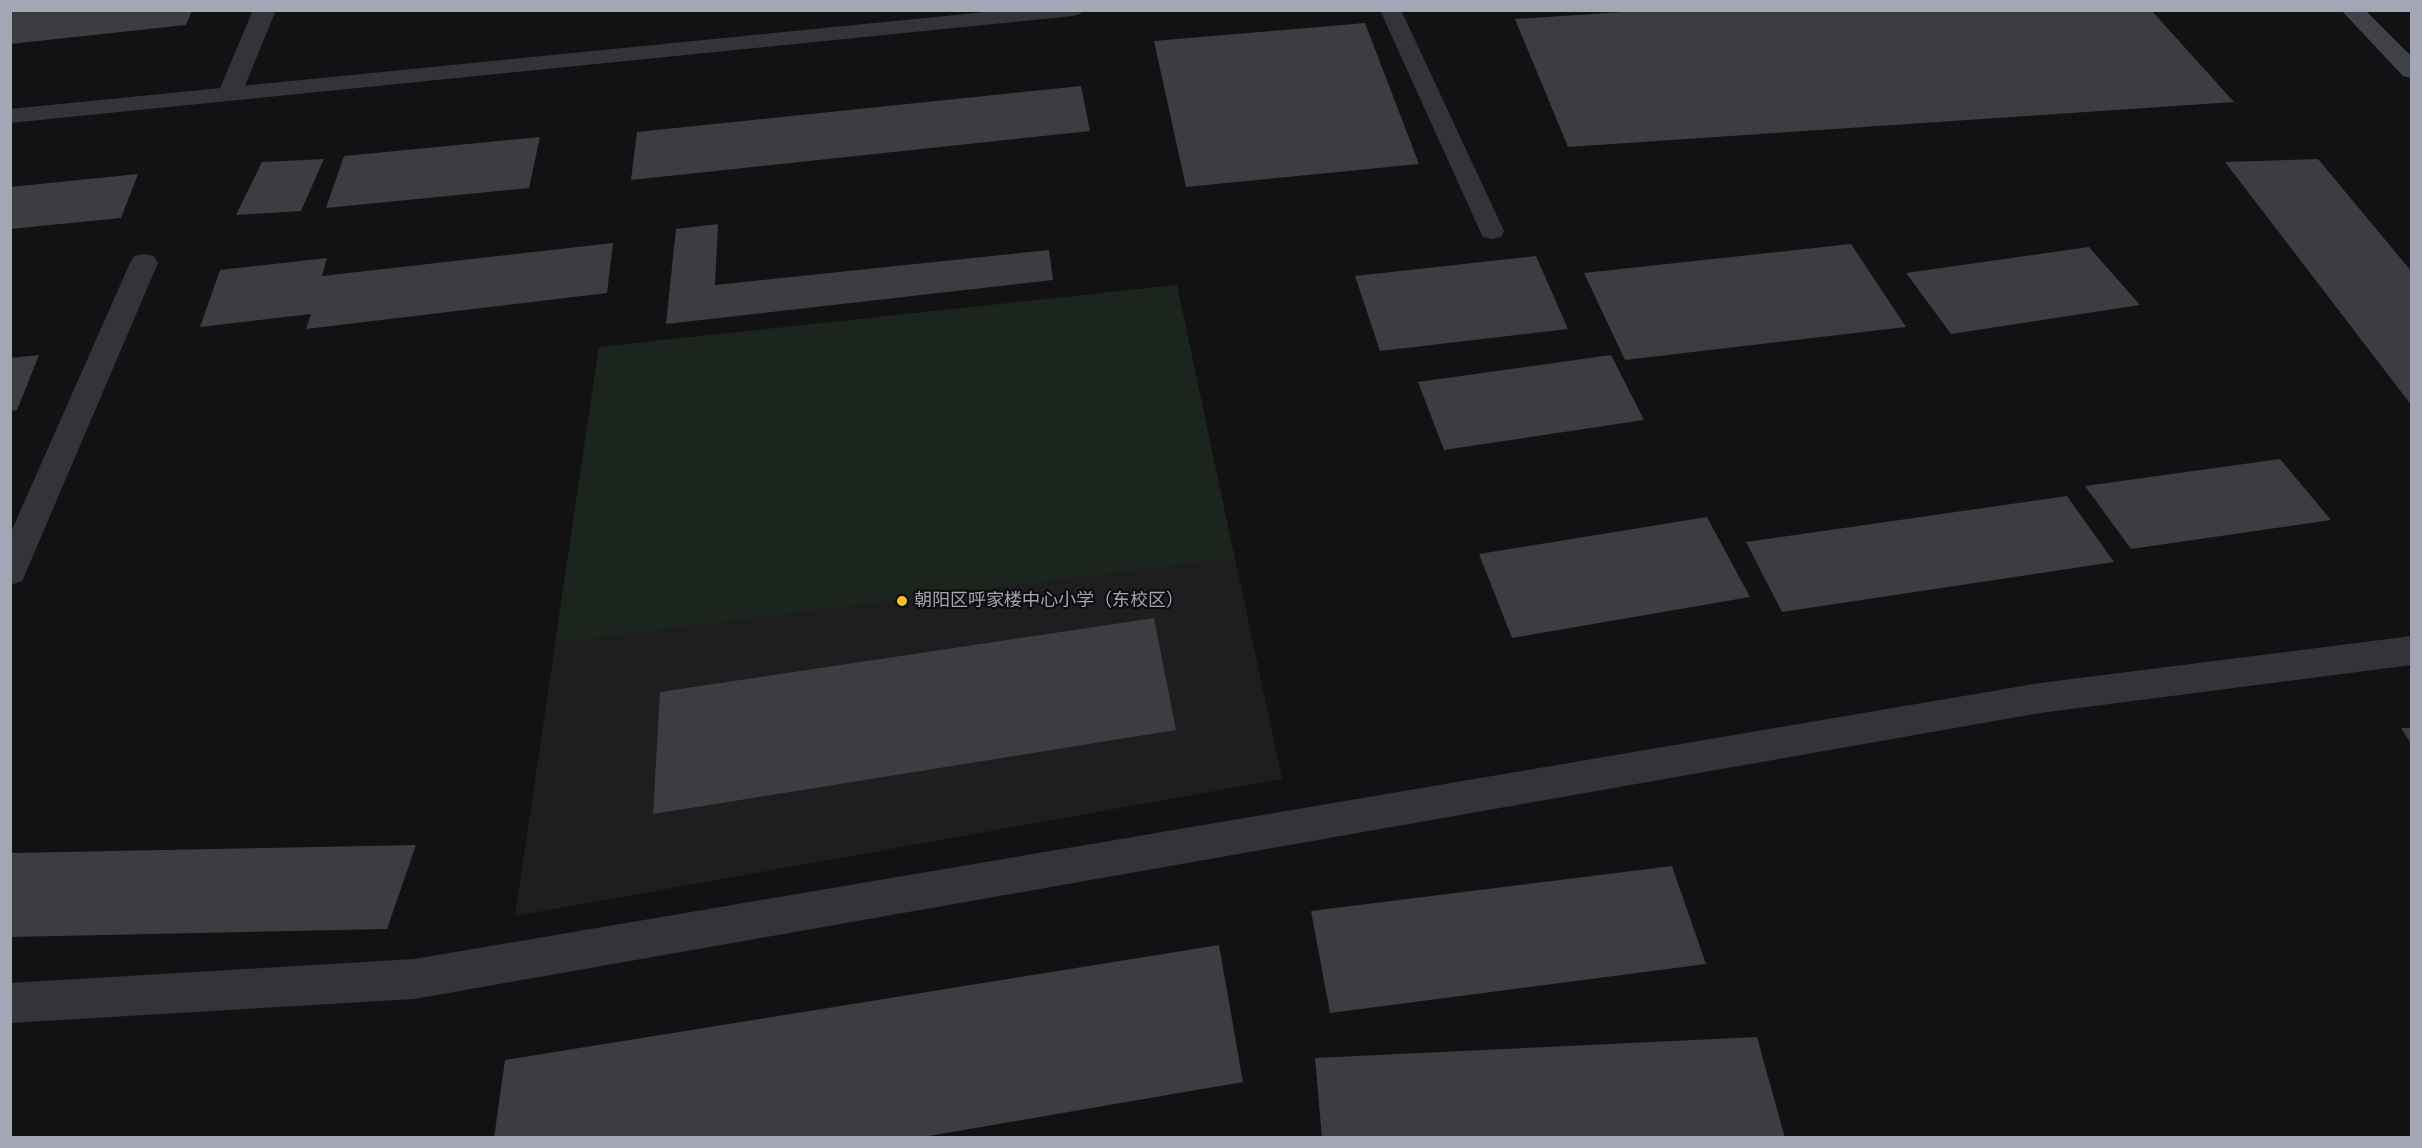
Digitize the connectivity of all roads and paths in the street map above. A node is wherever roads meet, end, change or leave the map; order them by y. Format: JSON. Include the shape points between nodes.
{"nodes":[{"id":1,"x":265,"y":10,"type":"edge"},
{"id":2,"x":1073,"y":10,"type":"edge"},
{"id":3,"x":1390,"y":10,"type":"edge"},
{"id":4,"x":2352,"y":10,"type":"edge"},
{"id":5,"x":2412,"y":71,"type":"edge"},
{"id":6,"x":230,"y":93,"type":"junction"},
{"id":7,"x":10,"y":116,"type":"edge"},
{"id":8,"x":1492,"y":231,"type":"dead end"},
{"id":9,"x":144,"y":263,"type":"dead end"},
{"id":10,"x":10,"y":572,"type":"edge"},
{"id":11,"x":2412,"y":650,"type":"edge"},
{"id":12,"x":10,"y":1003,"type":"edge"}],
"edges":[{"from":1,"to":6,"type":"street"},
{"from":2,"to":6,"type":"lane"},
{"from":3,"to":8,"type":"lane"},
{"from":4,"to":5,"type":"street"},
{"from":6,"to":7,"type":"lane"},
{"from":9,"to":10,"type":"street"},
{"from":11,"to":12,"type":"street","via":[[2040,698],[414,978]]}]}
